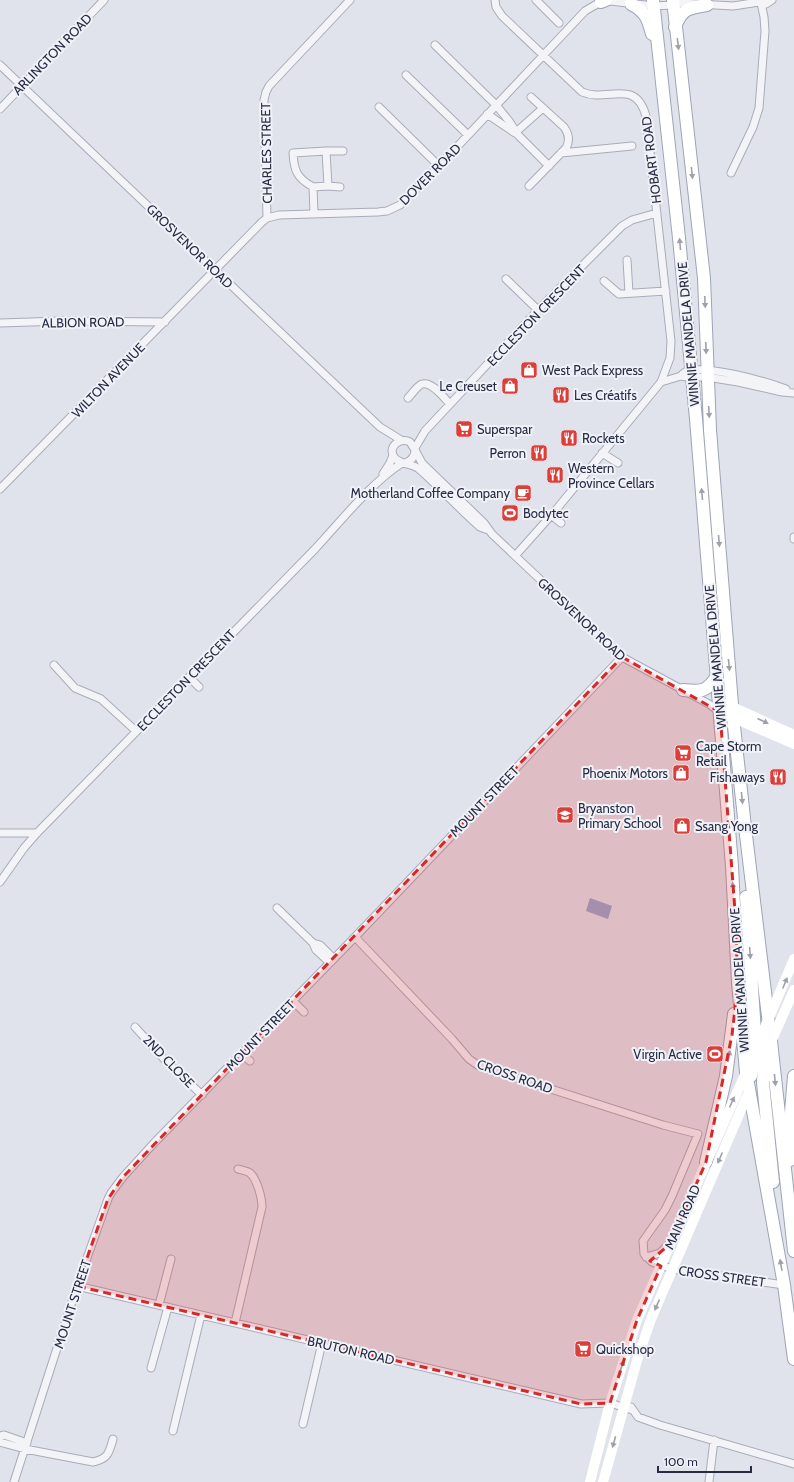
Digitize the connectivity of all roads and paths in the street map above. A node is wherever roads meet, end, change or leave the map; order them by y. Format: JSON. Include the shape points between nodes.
{"nodes":[{"id":1,"x":104,"y":0,"type":"edge"},
{"id":2,"x":350,"y":0,"type":"edge"},
{"id":3,"x":495,"y":0,"type":"edge"},
{"id":4,"x":536,"y":0,"type":"edge"},
{"id":5,"x":747,"y":0,"type":"edge"},
{"id":6,"x":608,"y":1,"type":"edge"},
{"id":7,"x":770,"y":1,"type":"edge"},
{"id":8,"x":676,"y":2,"type":"edge"},
{"id":9,"x":759,"y":2,"type":"edge"},
{"id":10,"x":654,"y":3,"type":"edge"},
{"id":11,"x":631,"y":4,"type":"junction"},
{"id":12,"x":707,"y":5,"type":"junction"},
{"id":13,"x":733,"y":6,"type":"junction"},
{"id":14,"x":764,"y":17,"type":"junction"},
{"id":15,"x":559,"y":23,"type":"dead end"},
{"id":16,"x":675,"y":27,"type":"junction"},
{"id":17,"x":435,"y":46,"type":"dead end"},
{"id":18,"x":544,"y":56,"type":"junction"},
{"id":19,"x":659,"y":56,"type":"junction"},
{"id":20,"x":0,"y":65,"type":"edge"},
{"id":21,"x":406,"y":75,"type":"dead end"},
{"id":22,"x":21,"y":85,"type":"junction"},
{"id":23,"x":531,"y":97,"type":"dead end"},
{"id":24,"x":496,"y":105,"type":"junction"},
{"id":25,"x":379,"y":106,"type":"dead end"},
{"id":26,"x":543,"y":108,"type":"junction"},
{"id":27,"x":0,"y":109,"type":"edge"},
{"id":28,"x":487,"y":114,"type":"junction"},
{"id":29,"x":517,"y":134,"type":"junction"},
{"id":30,"x":468,"y":136,"type":"junction"},
{"id":31,"x":632,"y":146,"type":"dead end"},
{"id":32,"x":326,"y":151,"type":"junction"},
{"id":33,"x":343,"y":151,"type":"dead end"},
{"id":34,"x":562,"y":153,"type":"junction"},
{"id":35,"x":439,"y":166,"type":"junction"},
{"id":36,"x":549,"y":166,"type":"junction"},
{"id":37,"x":731,"y":173,"type":"dead end"},
{"id":38,"x":328,"y":186,"type":"junction"},
{"id":39,"x":529,"y":186,"type":"dead end"},
{"id":40,"x":313,"y":187,"type":"junction"},
{"id":41,"x":340,"y":187,"type":"dead end"},
{"id":42,"x":314,"y":213,"type":"junction"},
{"id":43,"x":657,"y":213,"type":"junction"},
{"id":44,"x":267,"y":218,"type":"junction"},
{"id":45,"x":627,"y":260,"type":"dead end"},
{"id":46,"x":215,"y":270,"type":"junction"},
{"id":47,"x":506,"y":279,"type":"dead end"},
{"id":48,"x":604,"y":281,"type":"dead end"},
{"id":49,"x":666,"y":291,"type":"junction"},
{"id":50,"x":629,"y":293,"type":"junction"},
{"id":51,"x":538,"y":310,"type":"junction"},
{"id":52,"x":165,"y":322,"type":"junction"},
{"id":53,"x":0,"y":323,"type":"edge"},
{"id":54,"x":707,"y":373,"type":"junction"},
{"id":55,"x":688,"y":375,"type":"junction"},
{"id":56,"x":661,"y":382,"type":"junction"},
{"id":57,"x":794,"y":392,"type":"edge"},
{"id":58,"x":408,"y":398,"type":"dead end"},
{"id":59,"x":450,"y":404,"type":"junction"},
{"id":60,"x":380,"y":427,"type":"junction"},
{"id":61,"x":425,"y":431,"type":"junction"},
{"id":62,"x":404,"y":440,"type":"junction"},
{"id":63,"x":415,"y":449,"type":"junction"},
{"id":64,"x":602,"y":453,"type":"junction"},
{"id":65,"x":393,"y":454,"type":"junction"},
{"id":66,"x":403,"y":463,"type":"junction"},
{"id":67,"x":618,"y":463,"type":"dead end"},
{"id":68,"x":378,"y":482,"type":"junction"},
{"id":69,"x":0,"y":489,"type":"edge"},
{"id":70,"x":551,"y":515,"type":"junction"},
{"id":71,"x":561,"y":523,"type":"dead end"},
{"id":72,"x":488,"y":530,"type":"junction"},
{"id":73,"x":515,"y":556,"type":"junction"},
{"id":74,"x":622,"y":657,"type":"junction"},
{"id":75,"x":54,"y":665,"type":"dead end"},
{"id":76,"x":717,"y":676,"type":"junction"},
{"id":77,"x":189,"y":677,"type":"junction"},
{"id":78,"x":199,"y":687,"type":"dead end"},
{"id":79,"x":683,"y":690,"type":"junction"},
{"id":80,"x":716,"y":706,"type":"junction"},
{"id":81,"x":733,"y":712,"type":"junction"},
{"id":82,"x":136,"y":731,"type":"junction"},
{"id":83,"x":794,"y":735,"type":"edge"},
{"id":84,"x":794,"y":744,"type":"edge"},
{"id":85,"x":745,"y":827,"type":"junction"},
{"id":86,"x":0,"y":833,"type":"edge"},
{"id":87,"x":37,"y":833,"type":"junction"},
{"id":88,"x":0,"y":882,"type":"edge"},
{"id":89,"x":277,"y":908,"type":"dead end"},
{"id":90,"x":355,"y":936,"type":"junction"},
{"id":91,"x":794,"y":959,"type":"edge"},
{"id":92,"x":331,"y":960,"type":"junction"},
{"id":93,"x":738,"y":983,"type":"junction"},
{"id":94,"x":794,"y":990,"type":"edge"},
{"id":95,"x":293,"y":1001,"type":"junction"},
{"id":96,"x":304,"y":1012,"type":"dead end"},
{"id":97,"x":768,"y":1022,"type":"junction"},
{"id":98,"x":135,"y":1027,"type":"dead end"},
{"id":99,"x":771,"y":1041,"type":"junction"},
{"id":100,"x":242,"y":1054,"type":"junction"},
{"id":101,"x":759,"y":1057,"type":"junction"},
{"id":102,"x":250,"y":1061,"type":"dead end"},
{"id":103,"x":746,"y":1072,"type":"junction"},
{"id":104,"x":794,"y":1076,"type":"edge"},
{"id":105,"x":749,"y":1092,"type":"junction"},
{"id":106,"x":202,"y":1095,"type":"junction"},
{"id":107,"x":706,"y":1162,"type":"junction"},
{"id":108,"x":238,"y":1169,"type":"dead end"},
{"id":109,"x":789,"y":1206,"type":"junction"},
{"id":110,"x":776,"y":1240,"type":"junction"},
{"id":111,"x":670,"y":1244,"type":"junction"},
{"id":112,"x":794,"y":1251,"type":"edge"},
{"id":113,"x":646,"y":1257,"type":"junction"},
{"id":114,"x":171,"y":1260,"type":"dead end"},
{"id":115,"x":661,"y":1266,"type":"junction"},
{"id":116,"x":672,"y":1269,"type":"junction"},
{"id":117,"x":784,"y":1285,"type":"junction"},
{"id":118,"x":77,"y":1286,"type":"junction"},
{"id":119,"x":159,"y":1305,"type":"junction"},
{"id":120,"x":168,"y":1307,"type":"junction"},
{"id":121,"x":202,"y":1315,"type":"junction"},
{"id":122,"x":235,"y":1323,"type":"junction"},
{"id":123,"x":322,"y":1343,"type":"junction"},
{"id":124,"x":794,"y":1359,"type":"edge"},
{"id":125,"x":151,"y":1368,"type":"dead end"},
{"id":126,"x":610,"y":1403,"type":"junction"},
{"id":127,"x":628,"y":1409,"type":"junction"},
{"id":128,"x":303,"y":1424,"type":"dead end"},
{"id":129,"x":173,"y":1432,"type":"dead end"},
{"id":130,"x":0,"y":1436,"type":"edge"},
{"id":131,"x":113,"y":1439,"type":"dead end"},
{"id":132,"x":714,"y":1440,"type":"junction"},
{"id":133,"x":0,"y":1442,"type":"edge"},
{"id":134,"x":26,"y":1446,"type":"junction"},
{"id":135,"x":794,"y":1464,"type":"edge"},
{"id":136,"x":604,"y":1480,"type":"edge"},
{"id":137,"x":14,"y":1482,"type":"edge"},
{"id":138,"x":590,"y":1482,"type":"edge"},
{"id":139,"x":709,"y":1482,"type":"edge"}],
"edges":[{"from":1,"to":22,"type":"street","name":"ARLINGTON ROAD"},
{"from":2,"to":44,"type":"street","name":"CHARLES STREET","via":[[273,81],[266,92],[264,112]]},
{"from":3,"to":18,"type":"street","name":"HOBART ROAD","via":[[502,16]]},
{"from":4,"to":15,"type":"street"},
{"from":5,"to":13,"type":"street"},
{"from":6,"to":11,"type":"street","name":"DOVER ROAD"},
{"from":6,"to":18,"type":"street","name":"DOVER ROAD","via":[[592,6],[586,11]]},
{"from":7,"to":9,"type":"street"},
{"from":7,"to":14,"type":"street"},
{"from":8,"to":10,"type":"street","name":"DOVER ROAD"},
{"from":8,"to":12,"type":"street","name":"DOVER ROAD"},
{"from":8,"to":16,"type":"main road","name":"WINNIE MANDELA DRIVE"},
{"from":9,"to":13,"type":"street"},
{"from":9,"to":14,"type":"street"},
{"from":10,"to":11,"type":"street","name":"DOVER ROAD"},
{"from":10,"to":19,"type":"main road","name":"WINNIE MANDELA DRIVE"},
{"from":11,"to":19,"type":"main road","via":[[646,16]]},
{"from":12,"to":13,"type":"street","name":"DOVER ROAD"},
{"from":12,"to":16,"type":"main road","via":[[685,10]]},
{"from":14,"to":37,"type":"street","via":[[765,40],[759,108],[753,127]]},
{"from":16,"to":54,"type":"main road","name":"WINNIE MANDELA DRIVE","one_way":true,"via":[[704,278]]},
{"from":17,"to":24,"type":"street"},
{"from":18,"to":24,"type":"street","name":"DOVER ROAD"},
{"from":18,"to":43,"type":"street","name":"HOBART ROAD","via":[[582,92],[595,95],[626,93],[640,101],[646,116]]},
{"from":55,"to":19,"type":"main road","name":"WINNIE MANDELA DRIVE","one_way":true,"via":[[679,238]]},
{"from":20,"to":22,"type":"street","name":"GROSVENOR ROAD"},
{"from":21,"to":30,"type":"street"},
{"from":22,"to":27,"type":"street","name":"ARLINGTON ROAD"},
{"from":22,"to":46,"type":"street","name":"GROSVENOR ROAD"},
{"from":23,"to":26,"type":"street"},
{"from":24,"to":28,"type":"street","name":"DOVER ROAD"},
{"from":24,"to":29,"type":"street"},
{"from":25,"to":35,"type":"street"},
{"from":26,"to":29,"type":"street"},
{"from":26,"to":34,"type":"street","via":[[567,132],[568,145]]},
{"from":28,"to":29,"type":"street"},
{"from":28,"to":30,"type":"street","name":"DOVER ROAD"},
{"from":29,"to":36,"type":"street"},
{"from":30,"to":35,"type":"street","name":"DOVER ROAD"},
{"from":31,"to":34,"type":"street"},
{"from":32,"to":33,"type":"street"},
{"from":32,"to":38,"type":"street"},
{"from":32,"to":40,"type":"street","via":[[293,153],[299,177]]},
{"from":34,"to":36,"type":"street"},
{"from":35,"to":42,"type":"street","name":"DOVER ROAD","via":[[405,201],[394,208],[378,212]]},
{"from":36,"to":39,"type":"street"},
{"from":38,"to":40,"type":"street"},
{"from":38,"to":41,"type":"street"},
{"from":40,"to":42,"type":"street"},
{"from":42,"to":44,"type":"street","name":"DOVER ROAD"},
{"from":43,"to":49,"type":"street","name":"HOBART ROAD"},
{"from":43,"to":51,"type":"street","name":"ECCLESTON CRESCENT","via":[[632,220],[622,226]]},
{"from":44,"to":46,"type":"street"},
{"from":45,"to":50,"type":"street"},
{"from":46,"to":52,"type":"street","name":"WILTON AVENUE"},
{"from":46,"to":60,"type":"street","name":"GROSVENOR ROAD"},
{"from":47,"to":51,"type":"street"},
{"from":48,"to":50,"type":"street","via":[[618,293]]},
{"from":49,"to":50,"type":"street"},
{"from":49,"to":56,"type":"street","name":"HOBART ROAD","via":[[671,348]]},
{"from":51,"to":59,"type":"street","name":"ECCLESTON CRESCENT"},
{"from":52,"to":53,"type":"street","name":"ALBION ROAD"},
{"from":52,"to":69,"type":"street","name":"WILTON AVENUE"},
{"from":54,"to":55,"type":"street"},
{"from":54,"to":57,"type":"street","via":[[738,375]]},
{"from":54,"to":81,"type":"main road","name":"WINNIE MANDELA DRIVE","one_way":true},
{"from":55,"to":56,"type":"street"},
{"from":76,"to":55,"type":"main road","name":"WINNIE MANDELA DRIVE","one_way":true},
{"from":56,"to":64,"type":"street","name":"HOBART ROAD"},
{"from":58,"to":59,"type":"street","via":[[419,386],[429,384]]},
{"from":59,"to":61,"type":"street","name":"ECCLESTON CRESCENT"},
{"from":60,"to":62,"type":"street","name":"GROSVENOR ROAD"},
{"from":60,"to":65,"type":"street","name":"GROSVENOR ROAD","via":[[390,443]]},
{"from":61,"to":62,"type":"street","name":"ECCLESTON CRESCENT"},
{"from":61,"to":63,"type":"street","name":"ECCLESTON CRESCENT"},
{"from":62,"to":63,"type":"street","via":[[410,442]]},
{"from":62,"to":65,"type":"street","via":[[396,443]]},
{"from":63,"to":66,"type":"street","via":[[414,457]]},
{"from":63,"to":72,"type":"street","name":"GROSVENOR ROAD","via":[[422,463],[484,523]]},
{"from":64,"to":67,"type":"street"},
{"from":64,"to":70,"type":"street","name":"HOBART ROAD"},
{"from":65,"to":66,"type":"street"},
{"from":65,"to":68,"type":"street","name":"ECCLESTON CRESCENT"},
{"from":66,"to":68,"type":"street","name":"ECCLESTON CRESCENT"},
{"from":66,"to":72,"type":"street","name":"GROSVENOR ROAD","via":[[419,469],[480,527]]},
{"from":68,"to":77,"type":"street","name":"ECCLESTON CRESCENT"},
{"from":70,"to":71,"type":"street"},
{"from":70,"to":73,"type":"street","name":"HOBART ROAD"},
{"from":72,"to":73,"type":"street","name":"GROSVENOR ROAD"},
{"from":73,"to":74,"type":"street","name":"GROSVENOR ROAD"},
{"from":74,"to":79,"type":"street","name":"GROSVENOR ROAD"},
{"from":74,"to":90,"type":"street","name":"MOUNT STREET"},
{"from":75,"to":82,"type":"street","via":[[75,688],[101,699]]},
{"from":76,"to":79,"type":"main road","via":[[712,685],[704,690]]},
{"from":76,"to":80,"type":"main road","name":"WINNIE MANDELA DRIVE"},
{"from":77,"to":78,"type":"street"},
{"from":77,"to":82,"type":"street","name":"ECCLESTON CRESCENT"},
{"from":79,"to":80,"type":"street","name":"GROSVENOR ROAD"},
{"from":80,"to":81,"type":"main road","name":"GROSVENOR ROAD"},
{"from":93,"to":80,"type":"main road","name":"WINNIE MANDELA DRIVE","one_way":true,"via":[[732,866]]},
{"from":81,"to":83,"type":"main road","name":"GROSVENOR ROAD","one_way":true},
{"from":81,"to":84,"type":"main road","name":"GROSVENOR ROAD"},
{"from":81,"to":85,"type":"main road","name":"WINNIE MANDELA DRIVE","one_way":true},
{"from":82,"to":87,"type":"street","name":"ECCLESTON CRESCENT"},
{"from":85,"to":97,"type":"main road","name":"WINNIE MANDELA DRIVE"},
{"from":85,"to":101,"type":"main road","one_way":true,"via":[[746,900],[755,1033]]},
{"from":86,"to":87,"type":"street"},
{"from":87,"to":88,"type":"street","name":"ECCLESTON CRESCENT"},
{"from":89,"to":92,"type":"street"},
{"from":90,"to":92,"type":"street","name":"MOUNT STREET"},
{"from":90,"to":113,"type":"street","name":"CROSS ROAD","via":[[469,1059],[480,1066],[698,1134],[672,1196],[643,1241]]},
{"from":97,"to":91,"type":"main road","one_way":true},
{"from":92,"to":95,"type":"street","name":"MOUNT STREET"},
{"from":93,"to":103,"type":"main road","name":"WINNIE MANDELA DRIVE"},
{"from":107,"to":93,"type":"main road","one_way":true,"via":[[726,1076]]},
{"from":94,"to":99,"type":"main road","name":"MAIN ROAD"},
{"from":95,"to":96,"type":"street"},
{"from":95,"to":100,"type":"street","name":"MOUNT STREET"},
{"from":97,"to":99,"type":"main road","name":"WINNIE MANDELA DRIVE"},
{"from":97,"to":101,"type":"main road"},
{"from":98,"to":106,"type":"street","name":"2ND CLOSE"},
{"from":99,"to":101,"type":"main road","name":"MAIN ROAD"},
{"from":99,"to":109,"type":"main road","name":"WINNIE MANDELA DRIVE","one_way":true},
{"from":100,"to":102,"type":"street"},
{"from":100,"to":106,"type":"street","name":"MOUNT STREET"},
{"from":101,"to":103,"type":"main road","name":"MAIN ROAD"},
{"from":101,"to":105,"type":"main road"},
{"from":101,"to":110,"type":"main road","via":[[777,1215]]},
{"from":103,"to":105,"type":"main road","name":"WINNIE MANDELA DRIVE"},
{"from":107,"to":103,"type":"main road","name":"MAIN ROAD","one_way":true},
{"from":104,"to":109,"type":"main road"},
{"from":105,"to":110,"type":"main road","name":"WINNIE MANDELA DRIVE"},
{"from":105,"to":116,"type":"main road","name":"MAIN ROAD","one_way":true},
{"from":106,"to":118,"type":"street","name":"MOUNT STREET","via":[[133,1166],[111,1193]]},
{"from":107,"to":111,"type":"main road","name":"MAIN ROAD"},
{"from":108,"to":122,"type":"street","via":[[250,1173],[254,1178],[262,1207]]},
{"from":109,"to":112,"type":"main road","name":"WINNIE MANDELA DRIVE"},
{"from":117,"to":110,"type":"main road","name":"WINNIE MANDELA DRIVE","one_way":true},
{"from":111,"to":113,"type":"street","via":[[660,1253]]},
{"from":111,"to":115,"type":"main road","name":"MAIN ROAD"},
{"from":113,"to":115,"type":"street","name":"CROSS STREET"},
{"from":114,"to":119,"type":"street"},
{"from":115,"to":116,"type":"street","name":"CROSS STREET"},
{"from":126,"to":115,"type":"main road","name":"MAIN ROAD","one_way":true,"via":[[637,1320]]},
{"from":116,"to":117,"type":"street","name":"CROSS STREET"},
{"from":116,"to":127,"type":"main road","name":"MAIN ROAD","one_way":true,"via":[[650,1319],[638,1357],[628,1391]]},
{"from":117,"to":124,"type":"main road","name":"WINNIE MANDELA DRIVE"},
{"from":118,"to":119,"type":"street","name":"BRUTON ROAD"},
{"from":118,"to":134,"type":"street","name":"MOUNT STREET"},
{"from":119,"to":120,"type":"street","name":"BRUTON ROAD"},
{"from":120,"to":121,"type":"street","name":"BRUTON ROAD"},
{"from":120,"to":125,"type":"street"},
{"from":121,"to":122,"type":"street","name":"BRUTON ROAD"},
{"from":121,"to":129,"type":"street"},
{"from":122,"to":123,"type":"street","name":"BRUTON ROAD"},
{"from":123,"to":126,"type":"street","name":"BRUTON ROAD","via":[[581,1404]]},
{"from":123,"to":128,"type":"street"},
{"from":126,"to":127,"type":"street","name":"BRUTON ROAD"},
{"from":126,"to":138,"type":"main road","name":"MAIN ROAD"},
{"from":127,"to":132,"type":"street","name":"BRUTON ROAD","via":[[638,1417],[660,1425]]},
{"from":127,"to":136,"type":"main road","name":"MAIN ROAD","one_way":true},
{"from":130,"to":134,"type":"street"},
{"from":131,"to":134,"type":"street","via":[[109,1452],[102,1460],[93,1462]]},
{"from":132,"to":135,"type":"street","name":"BRUTON ROAD"},
{"from":132,"to":139,"type":"street"},
{"from":133,"to":134,"type":"street"},
{"from":134,"to":137,"type":"street","name":"MOUNT STREET"}]}
